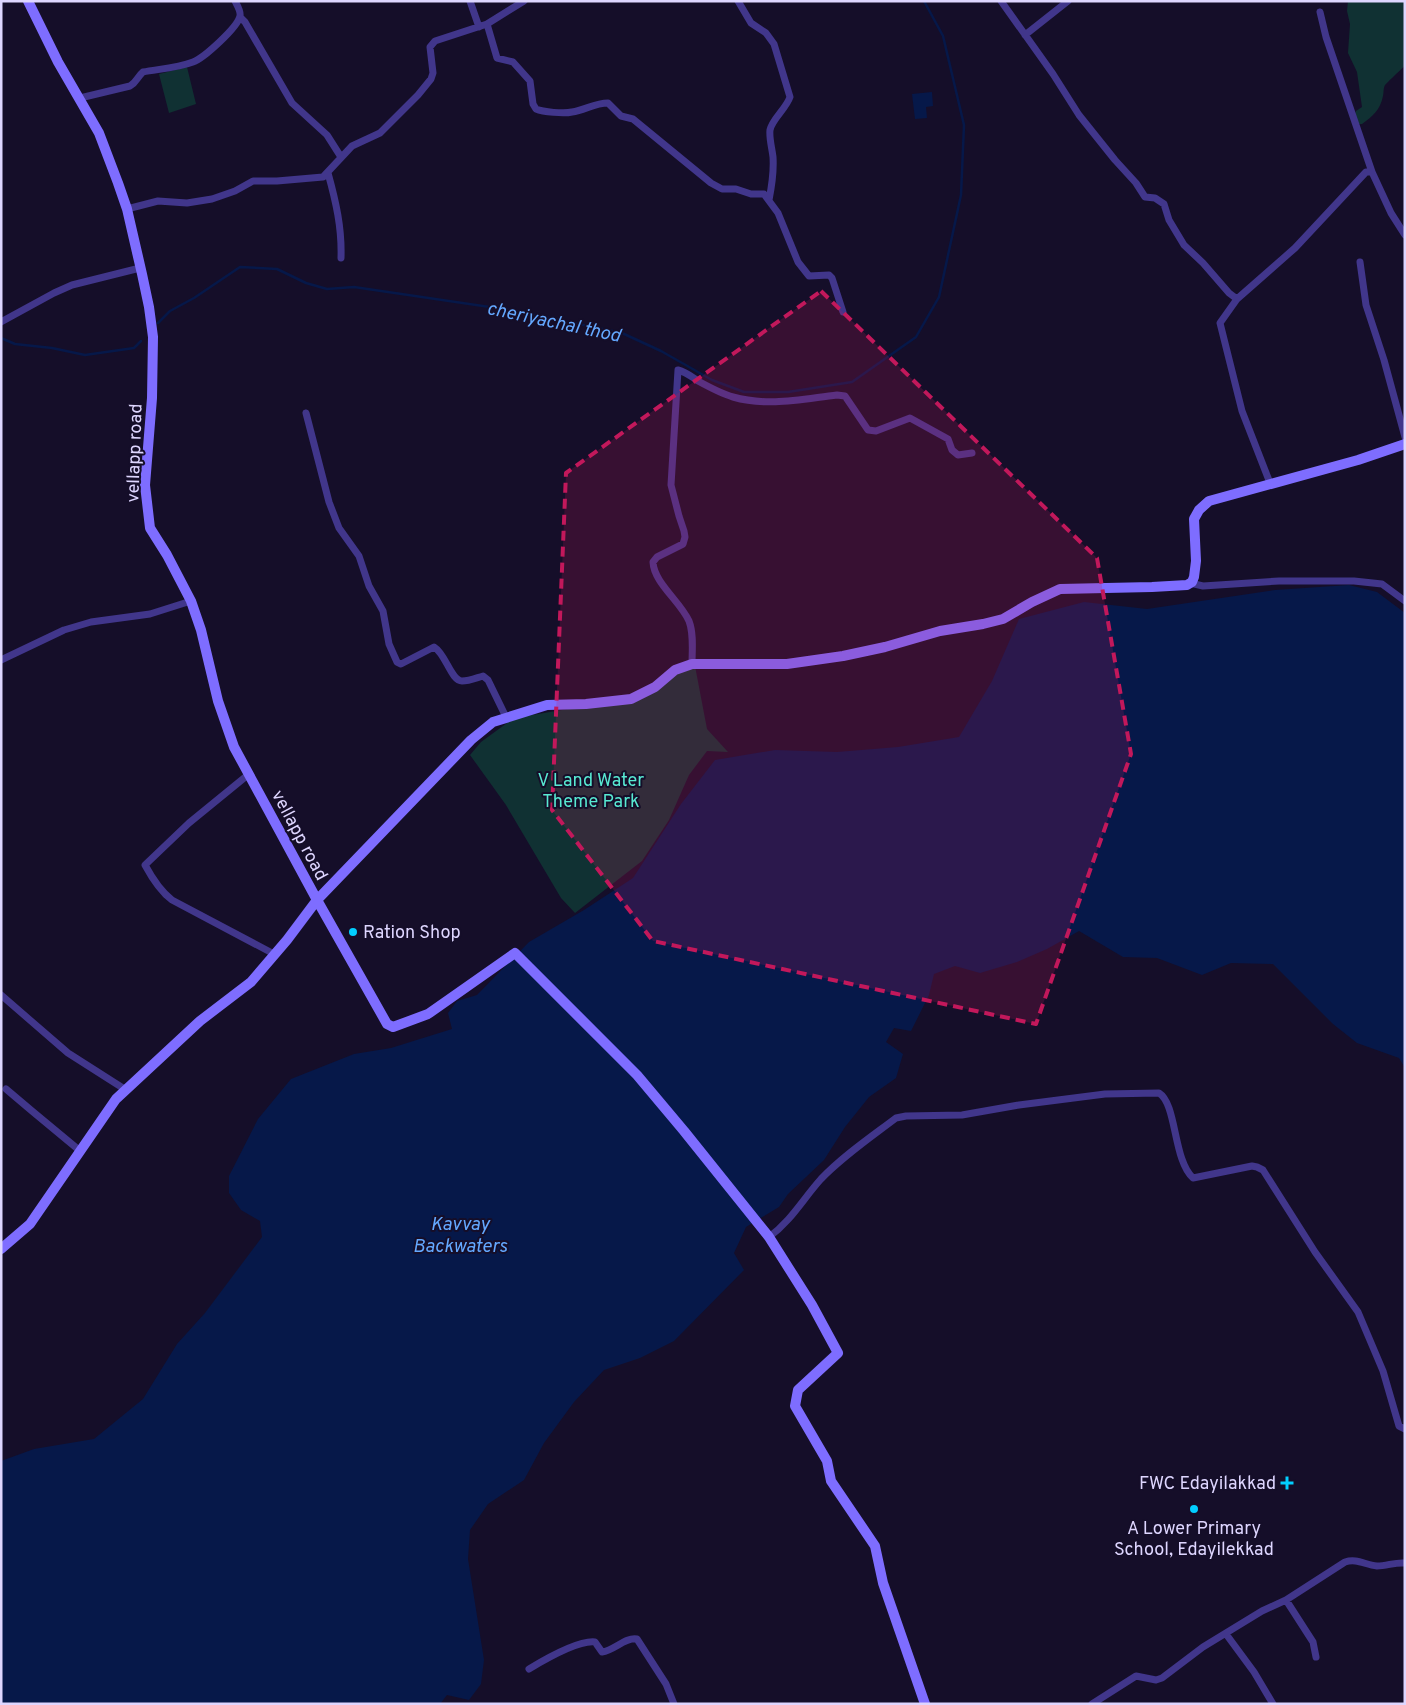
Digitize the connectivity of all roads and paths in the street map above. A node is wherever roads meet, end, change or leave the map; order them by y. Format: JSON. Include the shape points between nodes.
{"nodes":[{"id":1,"x":28,"y":1,"type":"edge"},
{"id":2,"x":235,"y":1,"type":"edge"},
{"id":3,"x":470,"y":1,"type":"edge"},
{"id":4,"x":524,"y":1,"type":"edge"},
{"id":5,"x":738,"y":1,"type":"edge"},
{"id":6,"x":1001,"y":1,"type":"edge"},
{"id":7,"x":1068,"y":1,"type":"edge"},
{"id":8,"x":1320,"y":12,"type":"dead end"},
{"id":9,"x":240,"y":18,"type":"junction"},
{"id":10,"x":483,"y":26,"type":"junction"},
{"id":11,"x":1025,"y":35,"type":"junction"},
{"id":12,"x":80,"y":98,"type":"junction"},
{"id":13,"x":341,"y":157,"type":"junction"},
{"id":14,"x":1372,"y":172,"type":"junction"},
{"id":15,"x":328,"y":173,"type":"junction"},
{"id":16,"x":769,"y":200,"type":"junction"},
{"id":17,"x":126,"y":209,"type":"junction"},
{"id":18,"x":1405,"y":235,"type":"edge"},
{"id":19,"x":341,"y":258,"type":"dead end"},
{"id":20,"x":1360,"y":262,"type":"dead end"},
{"id":21,"x":140,"y":268,"type":"junction"},
{"id":22,"x":1237,"y":299,"type":"junction"},
{"id":23,"x":843,"y":312,"type":"dead end"},
{"id":24,"x":1,"y":322,"type":"edge"},
{"id":25,"x":306,"y":413,"type":"dead end"},
{"id":26,"x":1405,"y":437,"type":"edge"},
{"id":27,"x":1405,"y":444,"type":"edge"},
{"id":28,"x":972,"y":453,"type":"dead end"},
{"id":29,"x":1270,"y":483,"type":"junction"},
{"id":30,"x":1190,"y":583,"type":"junction"},
{"id":31,"x":1405,"y":601,"type":"edge"},
{"id":32,"x":191,"y":602,"type":"junction"},
{"id":33,"x":1,"y":660,"type":"edge"},
{"id":34,"x":692,"y":664,"type":"junction"},
{"id":35,"x":506,"y":717,"type":"junction"},
{"id":36,"x":249,"y":774,"type":"junction"},
{"id":37,"x":317,"y":900,"type":"junction"},
{"id":38,"x":274,"y":954,"type":"junction"},
{"id":39,"x":1,"y":995,"type":"edge"},
{"id":40,"x":6,"y":1088,"type":"dead end"},
{"id":41,"x":126,"y":1090,"type":"junction"},
{"id":42,"x":79,"y":1150,"type":"junction"},
{"id":43,"x":769,"y":1237,"type":"junction"},
{"id":44,"x":1,"y":1249,"type":"edge"},
{"id":45,"x":1405,"y":1429,"type":"edge"},
{"id":46,"x":1405,"y":1563,"type":"edge"},
{"id":47,"x":1286,"y":1600,"type":"junction"},
{"id":48,"x":1226,"y":1634,"type":"junction"},
{"id":49,"x":1316,"y":1657,"type":"dead end"},
{"id":50,"x":529,"y":1669,"type":"dead end"},
{"id":51,"x":674,"y":1704,"type":"edge"},
{"id":52,"x":925,"y":1704,"type":"edge"},
{"id":53,"x":1092,"y":1704,"type":"edge"},
{"id":54,"x":1273,"y":1704,"type":"edge"}],
"edges":[{"from":1,"to":12,"type":"main road","name":"vellapp road"},
{"from":2,"to":9,"type":"street"},
{"from":3,"to":10,"type":"street"},
{"from":4,"to":10,"type":"street"},
{"from":5,"to":16,"type":"street","via":[[751,23],[766,33],[774,44],[790,97],[770,130],[773,180]]},
{"from":6,"to":11,"type":"street"},
{"from":7,"to":11,"type":"street"},
{"from":8,"to":14,"type":"street"},
{"from":9,"to":12,"type":"street","via":[[201,59],[143,72],[130,86]]},
{"from":9,"to":13,"type":"street","via":[[292,104],[327,135]]},
{"from":10,"to":13,"type":"street","via":[[435,41],[430,46],[434,73],[431,79],[380,132],[352,146]]},
{"from":10,"to":16,"type":"street","via":[[497,58],[512,62],[530,81],[536,109],[572,112],[608,103],[621,116],[633,119],[711,183],[722,189],[736,188],[751,194],[764,194]]},
{"from":11,"to":22,"type":"street","via":[[1085,123],[1145,197],[1155,198],[1164,204],[1169,220],[1184,245]]},
{"from":12,"to":17,"type":"main road","name":"vellapp road","via":[[99,133]]},
{"from":13,"to":15,"type":"street"},
{"from":14,"to":18,"type":"street"},
{"from":14,"to":22,"type":"street","via":[[1366,172],[1295,248]]},
{"from":15,"to":17,"type":"street","via":[[310,179],[253,181],[212,199],[187,203],[158,201]]},
{"from":15,"to":19,"type":"street","via":[[340,218]]},
{"from":16,"to":23,"type":"street","via":[[778,213],[798,262],[809,276],[832,278]]},
{"from":17,"to":21,"type":"main road","name":"vellapp road"},
{"from":20,"to":26,"type":"street","via":[[1366,305]]},
{"from":21,"to":24,"type":"street","via":[[72,285]]},
{"from":21,"to":32,"type":"main road","name":"vellapp road","via":[[153,346],[145,485],[147,510],[150,528]]},
{"from":22,"to":29,"type":"street","via":[[1220,323],[1242,411]]},
{"from":25,"to":35,"type":"street","via":[[329,502],[339,528],[359,556],[369,586],[383,612],[389,644],[397,662],[401,664],[434,647],[446,660],[456,679],[462,681],[483,676],[488,680]]},
{"from":27,"to":29,"type":"main road"},
{"from":28,"to":34,"type":"street","via":[[958,455],[948,439],[910,418],[876,431],[868,430],[845,396],[760,403],[733,397],[678,370],[671,485],[685,537],[683,544],[653,562],[656,575],[689,622]]},
{"from":29,"to":30,"type":"main road","via":[[1209,501],[1199,510],[1194,523],[1196,561]]},
{"from":30,"to":31,"type":"street","via":[[1203,586],[1279,581],[1363,581],[1382,584]]},
{"from":30,"to":34,"type":"main road","via":[[1152,588],[1060,589],[1003,619],[940,631],[885,648],[843,656],[788,664]]},
{"from":32,"to":33,"type":"street","via":[[150,614],[91,622],[64,630]]},
{"from":32,"to":36,"type":"main road","name":"vellapp road","via":[[218,701],[234,747]]},
{"from":34,"to":35,"type":"main road","via":[[675,670],[655,687],[631,699],[546,705]]},
{"from":35,"to":37,"type":"main road","via":[[493,722],[471,740]]},
{"from":36,"to":37,"type":"main road","name":"vellapp road"},
{"from":36,"to":38,"type":"street","via":[[145,865],[157,885],[172,900]]},
{"from":37,"to":38,"type":"main road"},
{"from":37,"to":43,"type":"main road","name":"vellapp road","via":[[387,1024],[393,1027],[428,1014],[515,953],[637,1075]]},
{"from":38,"to":41,"type":"main road","via":[[251,982],[200,1021]]},
{"from":39,"to":41,"type":"street","via":[[68,1053]]},
{"from":40,"to":42,"type":"street"},
{"from":41,"to":42,"type":"main road"},
{"from":42,"to":44,"type":"main road","via":[[30,1224]]},
{"from":43,"to":45,"type":"street","via":[[782,1228],[822,1179],[896,1118],[962,1115],[1105,1094],[1159,1093],[1164,1096],[1185,1168],[1193,1178],[1252,1166],[1263,1170],[1358,1312],[1383,1372],[1399,1426]]},
{"from":43,"to":52,"type":"main road","via":[[812,1304],[838,1353],[798,1390],[795,1406],[827,1461],[831,1481],[874,1546],[883,1583]]},
{"from":46,"to":47,"type":"street","via":[[1375,1566],[1350,1561]]},
{"from":47,"to":48,"type":"street"},
{"from":47,"to":49,"type":"street","via":[[1312,1642]]},
{"from":48,"to":53,"type":"street","via":[[1203,1646],[1162,1678],[1136,1676]]},
{"from":48,"to":54,"type":"street"},
{"from":50,"to":51,"type":"street","via":[[562,1651],[589,1642],[595,1642],[602,1652],[637,1638],[666,1684]]}]}
